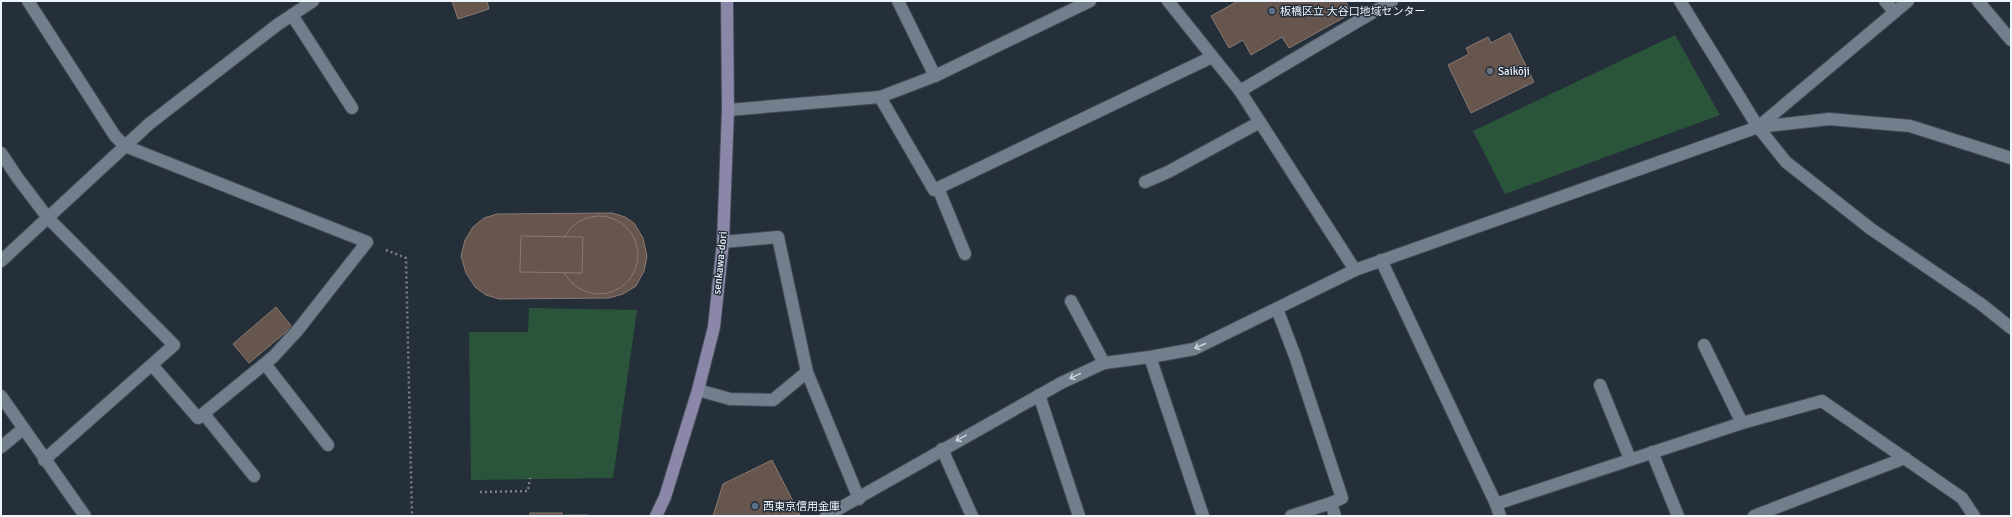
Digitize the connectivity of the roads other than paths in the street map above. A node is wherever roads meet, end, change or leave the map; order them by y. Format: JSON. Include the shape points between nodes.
{"nodes":[{"id":1,"x":28,"y":1,"type":"edge"},
{"id":2,"x":313,"y":1,"type":"edge"},
{"id":3,"x":727,"y":1,"type":"edge"},
{"id":4,"x":898,"y":1,"type":"edge"},
{"id":5,"x":1090,"y":1,"type":"edge"},
{"id":6,"x":1168,"y":1,"type":"edge"},
{"id":7,"x":1392,"y":1,"type":"edge"},
{"id":8,"x":1680,"y":1,"type":"edge"},
{"id":9,"x":1885,"y":1,"type":"edge"},
{"id":10,"x":1908,"y":1,"type":"edge"},
{"id":11,"x":1978,"y":1,"type":"edge"},
{"id":12,"x":1895,"y":12,"type":"junction"},
{"id":13,"x":292,"y":15,"type":"junction"},
{"id":14,"x":2011,"y":40,"type":"edge"},
{"id":15,"x":1212,"y":57,"type":"junction"},
{"id":16,"x":935,"y":76,"type":"junction"},
{"id":17,"x":1240,"y":91,"type":"junction"},
{"id":18,"x":880,"y":97,"type":"junction"},
{"id":19,"x":352,"y":108,"type":"dead end"},
{"id":20,"x":728,"y":110,"type":"junction"},
{"id":21,"x":1260,"y":122,"type":"junction"},
{"id":22,"x":1758,"y":127,"type":"junction"},
{"id":23,"x":125,"y":146,"type":"junction"},
{"id":24,"x":1,"y":153,"type":"edge"},
{"id":25,"x":2011,"y":158,"type":"edge"},
{"id":26,"x":1145,"y":182,"type":"dead end"},
{"id":27,"x":938,"y":188,"type":"junction"},
{"id":28,"x":48,"y":218,"type":"junction"},
{"id":29,"x":723,"y":242,"type":"junction"},
{"id":30,"x":965,"y":254,"type":"dead end"},
{"id":31,"x":1381,"y":260,"type":"junction"},
{"id":32,"x":1,"y":261,"type":"edge"},
{"id":33,"x":1354,"y":270,"type":"junction"},
{"id":34,"x":1071,"y":301,"type":"dead end"},
{"id":35,"x":1277,"y":309,"type":"junction"},
{"id":36,"x":2011,"y":328,"type":"edge"},
{"id":37,"x":1704,"y":345,"type":"dead end"},
{"id":38,"x":1150,"y":357,"type":"junction"},
{"id":39,"x":1104,"y":363,"type":"junction"},
{"id":40,"x":265,"y":364,"type":"junction"},
{"id":41,"x":152,"y":365,"type":"junction"},
{"id":42,"x":807,"y":372,"type":"junction"},
{"id":43,"x":1600,"y":385,"type":"dead end"},
{"id":44,"x":698,"y":390,"type":"junction"},
{"id":45,"x":1039,"y":395,"type":"junction"},
{"id":46,"x":1,"y":396,"type":"edge"},
{"id":47,"x":204,"y":414,"type":"junction"},
{"id":48,"x":1742,"y":423,"type":"junction"},
{"id":49,"x":23,"y":429,"type":"junction"},
{"id":50,"x":328,"y":445,"type":"dead end"},
{"id":51,"x":1,"y":446,"type":"edge"},
{"id":52,"x":942,"y":449,"type":"junction"},
{"id":53,"x":1652,"y":452,"type":"junction"},
{"id":54,"x":1905,"y":458,"type":"junction"},
{"id":55,"x":1630,"y":459,"type":"junction"},
{"id":56,"x":44,"y":460,"type":"junction"},
{"id":57,"x":254,"y":476,"type":"dead end"},
{"id":58,"x":859,"y":499,"type":"junction"},
{"id":59,"x":1331,"y":503,"type":"junction"},
{"id":60,"x":1496,"y":504,"type":"junction"},
{"id":61,"x":85,"y":516,"type":"edge"},
{"id":62,"x":656,"y":516,"type":"edge"},
{"id":63,"x":826,"y":516,"type":"edge"},
{"id":64,"x":972,"y":516,"type":"edge"},
{"id":65,"x":1079,"y":516,"type":"edge"},
{"id":66,"x":1203,"y":516,"type":"edge"},
{"id":67,"x":1291,"y":516,"type":"edge"},
{"id":68,"x":1335,"y":516,"type":"edge"},
{"id":69,"x":1500,"y":516,"type":"edge"},
{"id":70,"x":1678,"y":516,"type":"edge"},
{"id":71,"x":1754,"y":516,"type":"edge"},
{"id":72,"x":1974,"y":516,"type":"edge"}],
"edges":[{"from":1,"to":23,"type":"street","via":[[115,136]]},
{"from":2,"to":13,"type":"street"},
{"from":3,"to":20,"type":"main road","name":"senkawa-dori"},
{"from":4,"to":16,"type":"street"},
{"from":5,"to":16,"type":"street"},
{"from":6,"to":15,"type":"street"},
{"from":7,"to":17,"type":"street"},
{"from":8,"to":22,"type":"street"},
{"from":9,"to":12,"type":"street"},
{"from":10,"to":12,"type":"street"},
{"from":11,"to":14,"type":"street"},
{"from":12,"to":22,"type":"street"},
{"from":13,"to":19,"type":"street"},
{"from":13,"to":23,"type":"street","via":[[149,124]]},
{"from":15,"to":17,"type":"street"},
{"from":15,"to":27,"type":"street"},
{"from":16,"to":18,"type":"street"},
{"from":17,"to":21,"type":"street"},
{"from":18,"to":20,"type":"street"},
{"from":18,"to":27,"type":"street","via":[[934,190]]},
{"from":20,"to":29,"type":"main road","name":"senkawa-dori"},
{"from":21,"to":26,"type":"street"},
{"from":21,"to":33,"type":"street"},
{"from":22,"to":25,"type":"street","via":[[1829,119],[1910,126]]},
{"from":22,"to":31,"type":"street"},
{"from":22,"to":36,"type":"street","via":[[1786,162],[1858,219],[1981,304]]},
{"from":23,"to":28,"type":"street"},
{"from":23,"to":40,"type":"street","via":[[367,242],[297,331]]},
{"from":24,"to":28,"type":"street"},
{"from":27,"to":30,"type":"street"},
{"from":28,"to":32,"type":"street"},
{"from":28,"to":41,"type":"street","via":[[174,345]]},
{"from":29,"to":42,"type":"street","via":[[778,237]]},
{"from":29,"to":44,"type":"main road","name":"senkawa-dori","via":[[714,327]]},
{"from":31,"to":33,"type":"street"},
{"from":31,"to":60,"type":"street"},
{"from":33,"to":35,"type":"street"},
{"from":34,"to":39,"type":"street"},
{"from":35,"to":38,"type":"street","one_way":true,"via":[[1194,348]]},
{"from":35,"to":59,"type":"street","via":[[1342,498]]},
{"from":37,"to":48,"type":"street"},
{"from":38,"to":39,"type":"street"},
{"from":38,"to":66,"type":"street"},
{"from":39,"to":45,"type":"street","one_way":true},
{"from":40,"to":47,"type":"street"},
{"from":40,"to":50,"type":"street"},
{"from":41,"to":47,"type":"street","via":[[198,418]]},
{"from":41,"to":56,"type":"street"},
{"from":42,"to":44,"type":"street","via":[[772,400],[730,399]]},
{"from":42,"to":58,"type":"street"},
{"from":43,"to":55,"type":"street"},
{"from":44,"to":62,"type":"main road","name":"senkawa-dori","via":[[665,497]]},
{"from":45,"to":52,"type":"street","one_way":true},
{"from":45,"to":65,"type":"street"},
{"from":46,"to":49,"type":"street"},
{"from":47,"to":57,"type":"street"},
{"from":48,"to":53,"type":"street"},
{"from":48,"to":54,"type":"street","via":[[1822,401]]},
{"from":49,"to":51,"type":"street"},
{"from":49,"to":56,"type":"street"},
{"from":52,"to":58,"type":"street"},
{"from":52,"to":64,"type":"street"},
{"from":53,"to":55,"type":"street"},
{"from":53,"to":70,"type":"street"},
{"from":54,"to":71,"type":"street"},
{"from":54,"to":72,"type":"street","via":[[1962,498]]},
{"from":55,"to":60,"type":"street"},
{"from":56,"to":61,"type":"street"},
{"from":58,"to":63,"type":"street"},
{"from":59,"to":67,"type":"street"},
{"from":59,"to":68,"type":"street"},
{"from":60,"to":69,"type":"street"}]}
